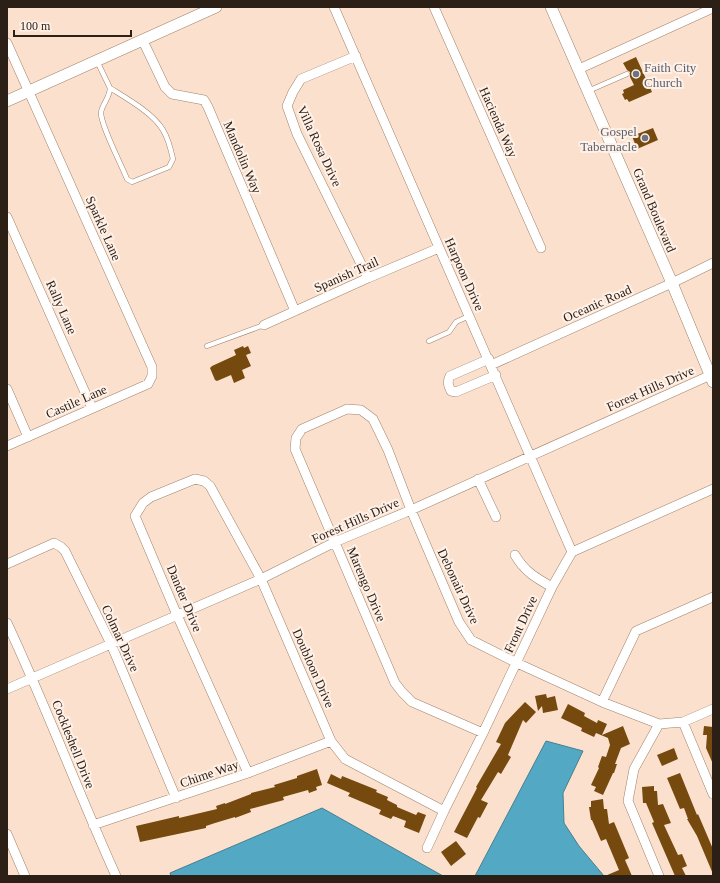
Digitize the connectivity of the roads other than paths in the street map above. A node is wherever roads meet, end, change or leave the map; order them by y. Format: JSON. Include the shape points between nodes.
{"nodes":[{"id":1,"x":216,"y":7,"type":"edge"},
{"id":2,"x":334,"y":7,"type":"edge"},
{"id":3,"x":434,"y":7,"type":"edge"},
{"id":4,"x":551,"y":7,"type":"edge"},
{"id":5,"x":713,"y":8,"type":"edge"},
{"id":6,"x":143,"y":41,"type":"junction"},
{"id":7,"x":7,"y":43,"type":"edge"},
{"id":8,"x":356,"y":56,"type":"junction"},
{"id":9,"x":97,"y":61,"type":"junction"},
{"id":10,"x":579,"y":68,"type":"junction"},
{"id":11,"x":627,"y":74,"type":"dead end"},
{"id":12,"x":110,"y":88,"type":"junction"},
{"id":13,"x":588,"y":91,"type":"junction"},
{"id":14,"x":29,"y":92,"type":"junction"},
{"id":15,"x":7,"y":101,"type":"edge"},
{"id":16,"x":7,"y":217,"type":"edge"},
{"id":17,"x":439,"y":248,"type":"junction"},
{"id":18,"x":541,"y":248,"type":"dead end"},
{"id":19,"x":713,"y":263,"type":"edge"},
{"id":20,"x":368,"y":278,"type":"junction"},
{"id":21,"x":672,"y":283,"type":"junction"},
{"id":22,"x":295,"y":311,"type":"junction"},
{"id":23,"x":469,"y":316,"type":"junction"},
{"id":24,"x":264,"y":325,"type":"joint"},
{"id":25,"x":429,"y":341,"type":"dead end"},
{"id":26,"x":207,"y":346,"type":"dead end"},
{"id":27,"x":490,"y":362,"type":"junction"},
{"id":28,"x":496,"y":375,"type":"junction"},
{"id":29,"x":152,"y":376,"type":"joint"},
{"id":30,"x":712,"y":377,"type":"edge"},
{"id":31,"x":7,"y":390,"type":"edge"},
{"id":32,"x":92,"y":408,"type":"junction"},
{"id":33,"x":373,"y":420,"type":"joint"},
{"id":34,"x":28,"y":437,"type":"junction"},
{"id":35,"x":7,"y":446,"type":"edge"},
{"id":36,"x":530,"y":456,"type":"junction"},
{"id":37,"x":478,"y":479,"type":"junction"},
{"id":38,"x":210,"y":486,"type":"joint"},
{"id":39,"x":713,"y":489,"type":"edge"},
{"id":40,"x":411,"y":510,"type":"junction"},
{"id":41,"x":496,"y":517,"type":"dead end"},
{"id":42,"x":335,"y":542,"type":"junction"},
{"id":43,"x":572,"y":552,"type":"junction"},
{"id":44,"x":515,"y":555,"type":"dead end"},
{"id":45,"x":7,"y":564,"type":"edge"},
{"id":46,"x":260,"y":579,"type":"junction"},
{"id":47,"x":552,"y":587,"type":"junction"},
{"id":48,"x":713,"y":597,"type":"edge"},
{"id":49,"x":178,"y":615,"type":"junction"},
{"id":50,"x":7,"y":623,"type":"edge"},
{"id":51,"x":111,"y":644,"type":"junction"},
{"id":52,"x":517,"y":663,"type":"junction"},
{"id":53,"x":33,"y":679,"type":"junction"},
{"id":54,"x":7,"y":689,"type":"edge"},
{"id":55,"x":602,"y":702,"type":"junction"},
{"id":56,"x":713,"y":709,"type":"edge"},
{"id":57,"x":683,"y":722,"type":"junction"},
{"id":58,"x":659,"y":724,"type":"junction"},
{"id":59,"x":483,"y":733,"type":"junction"},
{"id":60,"x":331,"y":741,"type":"junction"},
{"id":61,"x":248,"y":773,"type":"junction"},
{"id":62,"x":713,"y":794,"type":"edge"},
{"id":63,"x":176,"y":798,"type":"junction"},
{"id":64,"x":444,"y":810,"type":"junction"},
{"id":65,"x":93,"y":825,"type":"junction"},
{"id":66,"x":7,"y":834,"type":"edge"},
{"id":67,"x":427,"y":848,"type":"dead end"},
{"id":68,"x":25,"y":876,"type":"edge"},
{"id":69,"x":116,"y":876,"type":"edge"},
{"id":70,"x":659,"y":876,"type":"edge"}],
"edges":[{"from":1,"to":6,"type":"street"},
{"from":2,"to":8,"type":"street","name":"Harpoon Drive"},
{"from":3,"to":18,"type":"street","name":"Hacienda Way"},
{"from":4,"to":10,"type":"street","name":"Grand Boulevard"},
{"from":5,"to":10,"type":"street"},
{"from":6,"to":9,"type":"street"},
{"from":6,"to":22,"type":"street","name":"Mandolin Way","via":[[164,87],[172,94],[204,100],[208,107]]},
{"from":7,"to":14,"type":"street","name":"Sparkle Lane"},
{"from":8,"to":17,"type":"street","name":"Harpoon Drive"},
{"from":8,"to":20,"type":"street","name":"Villa Rosa Drive","via":[[302,79],[287,106],[297,134]]},
{"from":9,"to":12,"type":"lane"},
{"from":9,"to":14,"type":"street"},
{"from":10,"to":13,"type":"street","name":"Grand Boulevard"},
{"from":11,"to":13,"type":"lane"},
{"from":12,"to":12,"type":"lane","via":[[101,112],[102,123],[127,179],[132,182],[168,167],[173,159],[163,130],[156,120]]},
{"from":13,"to":21,"type":"street","name":"Grand Boulevard"},
{"from":14,"to":15,"type":"street"},
{"from":14,"to":29,"type":"street","name":"Sparkle Lane","via":[[152,367]]},
{"from":16,"to":32,"type":"street","name":"Rally Lane"},
{"from":17,"to":20,"type":"street","name":"Spanish Trail"},
{"from":17,"to":23,"type":"street","name":"Harpoon Drive"},
{"from":19,"to":21,"type":"street","name":"Oceanic Road"},
{"from":20,"to":22,"type":"street","name":"Spanish Trail"},
{"from":21,"to":27,"type":"street","name":"Oceanic Road"},
{"from":21,"to":30,"type":"street","name":"Grand Boulevard"},
{"from":22,"to":24,"type":"street","name":"Spanish Trail"},
{"from":23,"to":25,"type":"lane","via":[[456,322],[449,332]]},
{"from":23,"to":27,"type":"street","name":"Harpoon Drive"},
{"from":24,"to":26,"type":"lane"},
{"from":27,"to":28,"type":"street","name":"Harpoon Drive"},
{"from":27,"to":28,"type":"street","name":"Oceanic Road","via":[[450,376],[448,386],[451,391],[456,392]]},
{"from":28,"to":36,"type":"street","name":"Harpoon Drive"},
{"from":29,"to":32,"type":"street","name":"Castile Lane","via":[[148,384]]},
{"from":30,"to":36,"type":"street","name":"Forest Hills Drive"},
{"from":31,"to":34,"type":"street"},
{"from":32,"to":34,"type":"street","name":"Castile Lane"},
{"from":33,"to":40,"type":"street","name":"Debonair Drive","via":[[388,450]]},
{"from":33,"to":42,"type":"street","name":"Marengo Drive","via":[[361,410],[347,409],[302,430],[296,438],[295,449]]},
{"from":34,"to":35,"type":"street","name":"Castile Lane"},
{"from":36,"to":37,"type":"street","name":"Forest Hills Drive"},
{"from":36,"to":43,"type":"street","name":"Harpoon Drive"},
{"from":37,"to":40,"type":"street","name":"Forest Hills Drive"},
{"from":37,"to":41,"type":"street"},
{"from":38,"to":46,"type":"street","name":"Doubloon Drive"},
{"from":38,"to":49,"type":"street","name":"Dander Drive","via":[[195,479],[151,497],[143,503],[135,516]]},
{"from":39,"to":43,"type":"street"},
{"from":40,"to":42,"type":"street","name":"Forest Hills Drive"},
{"from":40,"to":52,"type":"street","name":"Debonair Drive","via":[[459,622],[472,640]]},
{"from":42,"to":46,"type":"street","name":"Forest Hills Drive"},
{"from":42,"to":59,"type":"street","name":"Marengo Drive","via":[[395,683],[412,702]]},
{"from":43,"to":47,"type":"street","name":"Front Drive"},
{"from":44,"to":47,"type":"street","via":[[531,575]]},
{"from":45,"to":51,"type":"street","name":"Colmar Drive","via":[[54,543],[61,547]]},
{"from":46,"to":49,"type":"street","name":"Forest Hills Drive"},
{"from":46,"to":60,"type":"street","name":"Doubloon Drive"},
{"from":47,"to":52,"type":"street","name":"Front Drive"},
{"from":48,"to":55,"type":"street","via":[[636,631]]},
{"from":49,"to":51,"type":"street","name":"Forest Hills Drive"},
{"from":49,"to":61,"type":"street","name":"Dander Drive"},
{"from":50,"to":53,"type":"street","name":"Cockleshell Drive"},
{"from":51,"to":53,"type":"street","name":"Forest Hills Drive"},
{"from":51,"to":63,"type":"street","name":"Colmar Drive"},
{"from":52,"to":55,"type":"street","name":"Debonair Drive"},
{"from":52,"to":59,"type":"street","name":"Front Drive"},
{"from":53,"to":54,"type":"street","name":"Forest Hills Drive"},
{"from":53,"to":65,"type":"street","name":"Cockleshell Drive"},
{"from":55,"to":58,"type":"street","name":"Debonair Drive"},
{"from":56,"to":57,"type":"street"},
{"from":57,"to":58,"type":"street"},
{"from":57,"to":62,"type":"street"},
{"from":58,"to":70,"type":"street","via":[[634,770],[628,801]]},
{"from":59,"to":64,"type":"street","name":"Front Drive"},
{"from":60,"to":61,"type":"street","name":"Chime Way"},
{"from":60,"to":64,"type":"street","name":"Doubloon Drive","via":[[345,758]]},
{"from":61,"to":63,"type":"street","name":"Chime Way"},
{"from":63,"to":65,"type":"street","name":"Chime Way"},
{"from":64,"to":67,"type":"street","name":"Front Drive"},
{"from":65,"to":69,"type":"street","name":"Cockleshell Drive"},
{"from":66,"to":68,"type":"street"}]}
